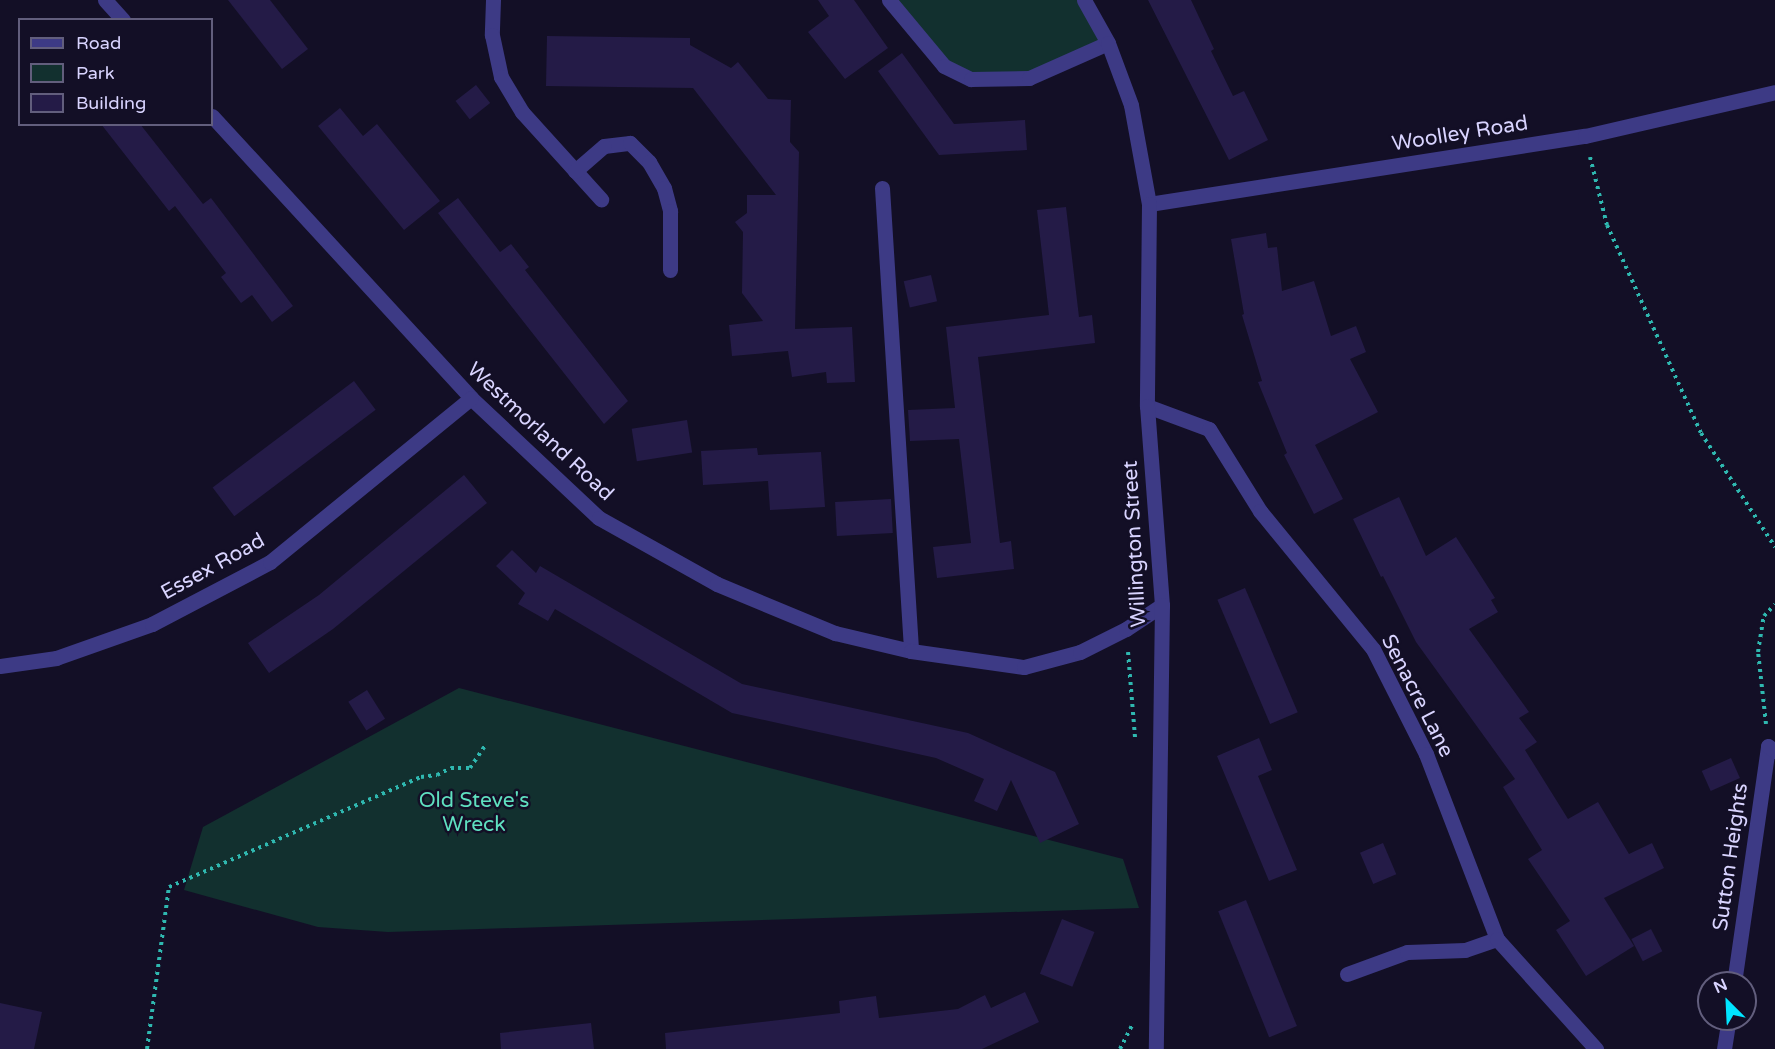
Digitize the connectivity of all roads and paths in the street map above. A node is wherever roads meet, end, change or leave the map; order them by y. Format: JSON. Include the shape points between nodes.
{"nodes":[{"id":1,"x":105,"y":0,"type":"edge"},
{"id":2,"x":493,"y":0,"type":"edge"},
{"id":3,"x":889,"y":0,"type":"edge"},
{"id":4,"x":1084,"y":0,"type":"edge"},
{"id":5,"x":121,"y":18,"type":"edge"},
{"id":6,"x":1108,"y":43,"type":"junction"},
{"id":7,"x":1775,"y":92,"type":"edge"},
{"id":8,"x":213,"y":117,"type":"edge"},
{"id":9,"x":1585,"y":136,"type":"junction"},
{"id":10,"x":576,"y":171,"type":"junction"},
{"id":11,"x":882,"y":188,"type":"dead end"},
{"id":12,"x":601,"y":198,"type":"dead end"},
{"id":13,"x":1149,"y":204,"type":"junction"},
{"id":14,"x":670,"y":270,"type":"dead end"},
{"id":15,"x":471,"y":398,"type":"junction"},
{"id":16,"x":1147,"y":406,"type":"junction"},
{"id":17,"x":1775,"y":547,"type":"edge"},
{"id":18,"x":1775,"y":604,"type":"edge"},
{"id":19,"x":1162,"y":605,"type":"junction"},
{"id":20,"x":911,"y":651,"type":"junction"},
{"id":21,"x":0,"y":666,"type":"edge"},
{"id":22,"x":485,"y":746,"type":"dead end"},
{"id":23,"x":1771,"y":748,"type":"edge"},
{"id":24,"x":1497,"y":939,"type":"junction"},
{"id":25,"x":1736,"y":971,"type":"edge"},
{"id":26,"x":1347,"y":974,"type":"dead end"},
{"id":27,"x":1727,"y":1031,"type":"edge"},
{"id":28,"x":147,"y":1049,"type":"edge"},
{"id":29,"x":1155,"y":1049,"type":"edge"},
{"id":30,"x":1596,"y":1049,"type":"edge"},
{"id":31,"x":1724,"y":1049,"type":"edge"}],
"edges":[{"from":1,"to":5,"type":"street"},
{"from":2,"to":10,"type":"street","via":[[492,35],[501,77],[522,112]]},
{"from":3,"to":6,"type":"street","via":[[944,66],[971,79],[1029,78]]},
{"from":4,"to":6,"type":"street","name":"Willington Street"},
{"from":6,"to":13,"type":"street","name":"Willington Street","via":[[1131,105]]},
{"from":7,"to":9,"type":"street","name":"Woolley Road"},
{"from":8,"to":15,"type":"street","name":"Westmorland Road"},
{"from":9,"to":13,"type":"street","name":"Woolley Road"},
{"from":9,"to":17,"type":"path","via":[[1607,225],[1701,433]]},
{"from":10,"to":12,"type":"street"},
{"from":10,"to":14,"type":"street","via":[[604,146],[630,143],[649,162],[664,188],[670,211]]},
{"from":11,"to":20,"type":"street"},
{"from":13,"to":16,"type":"street","name":"Willington Street"},
{"from":15,"to":20,"type":"street","name":"Westmorland Road","via":[[598,518],[717,584],[836,633]]},
{"from":15,"to":21,"type":"street","name":"Essex Road","via":[[270,562],[153,624],[56,658]]},
{"from":16,"to":19,"type":"street","name":"Willington Street"},
{"from":16,"to":24,"type":"street","name":"Senacre Lane","via":[[1209,429],[1260,511],[1373,649],[1426,754]]},
{"from":18,"to":23,"type":"path","via":[[1764,616],[1758,652]]},
{"from":19,"to":20,"type":"street","name":"Westmorland Road","via":[[1080,652],[1024,667]]},
{"from":19,"to":29,"type":"street","name":"Willington Street"},
{"from":22,"to":28,"type":"path","via":[[470,768],[451,768],[421,777],[169,887]]},
{"from":23,"to":25,"type":"street","name":"Sutton Heights"},
{"from":24,"to":26,"type":"street","via":[[1465,950],[1407,952]]},
{"from":24,"to":30,"type":"street","name":"Senacre Lane"},
{"from":27,"to":31,"type":"street"}]}
